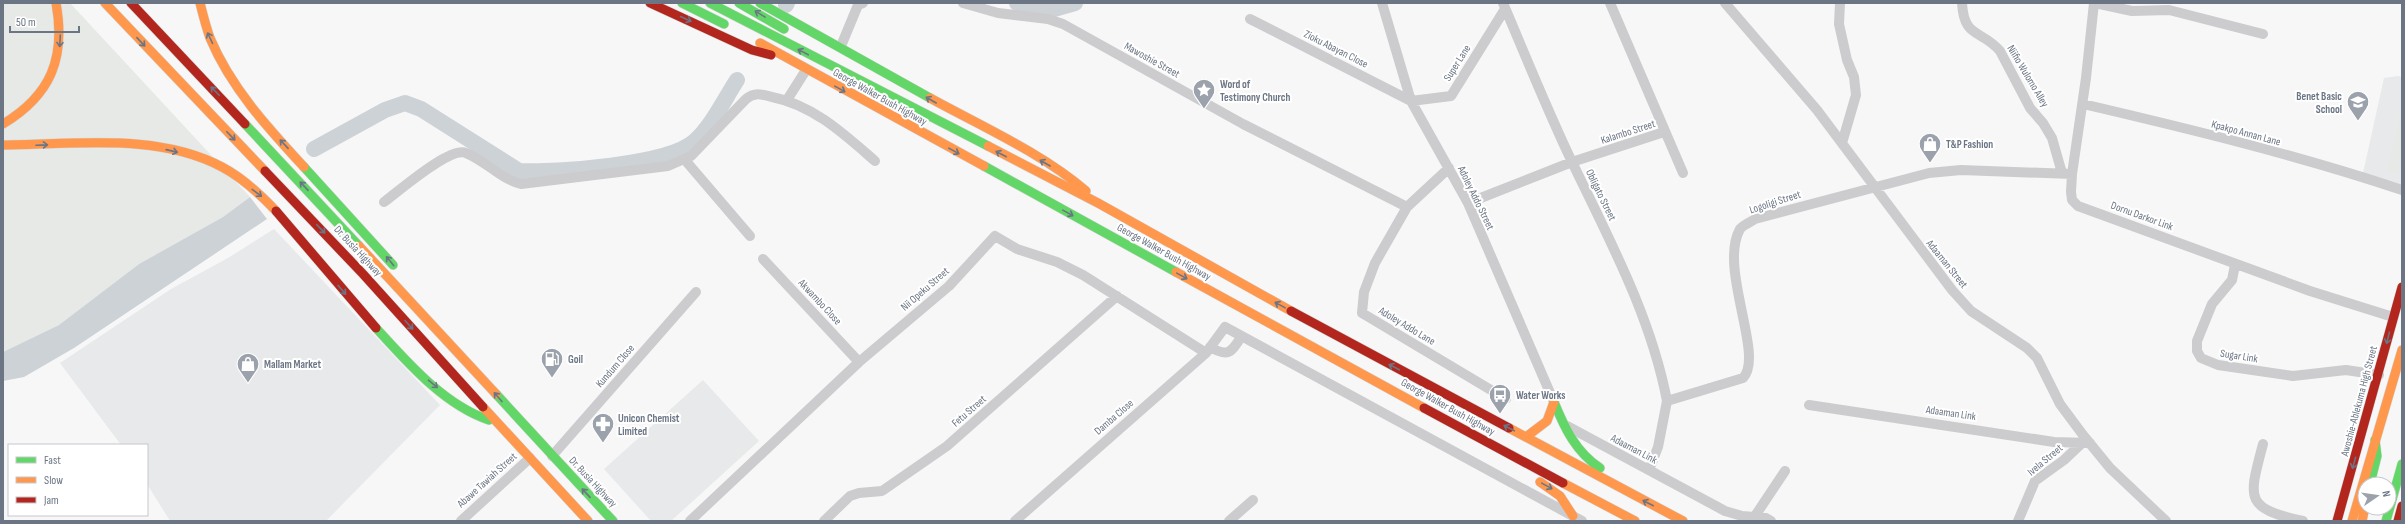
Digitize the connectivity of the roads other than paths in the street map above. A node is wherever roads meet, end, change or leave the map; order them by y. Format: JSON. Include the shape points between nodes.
{"nodes":[{"id":1,"x":56,"y":3,"type":"edge"},
{"id":2,"x":104,"y":3,"type":"edge"},
{"id":3,"x":131,"y":3,"type":"edge"},
{"id":4,"x":139,"y":3,"type":"edge"},
{"id":5,"x":200,"y":3,"type":"edge"},
{"id":6,"x":650,"y":3,"type":"edge"},
{"id":7,"x":682,"y":3,"type":"edge"},
{"id":8,"x":710,"y":3,"type":"edge"},
{"id":9,"x":739,"y":3,"type":"edge"},
{"id":10,"x":760,"y":3,"type":"edge"},
{"id":11,"x":863,"y":3,"type":"edge"},
{"id":12,"x":963,"y":3,"type":"edge"},
{"id":13,"x":1382,"y":3,"type":"edge"},
{"id":14,"x":1610,"y":3,"type":"edge"},
{"id":15,"x":1725,"y":3,"type":"edge"},
{"id":16,"x":1840,"y":3,"type":"edge"},
{"id":17,"x":1962,"y":3,"type":"edge"},
{"id":18,"x":2094,"y":3,"type":"edge"},
{"id":19,"x":1504,"y":6,"type":"edge"},
{"id":20,"x":1250,"y":19,"type":"dead end"},
{"id":21,"x":153,"y":26,"type":"junction"},
{"id":22,"x":730,"y":27,"type":"dead end"},
{"id":23,"x":2263,"y":34,"type":"dead end"},
{"id":24,"x":750,"y":38,"type":"dead end"},
{"id":25,"x":841,"y":46,"type":"junction"},
{"id":26,"x":792,"y":61,"type":"junction"},
{"id":27,"x":806,"y":70,"type":"junction"},
{"id":28,"x":787,"y":100,"type":"junction"},
{"id":29,"x":1411,"y":101,"type":"junction"},
{"id":30,"x":2082,"y":104,"type":"junction"},
{"id":31,"x":912,"y":108,"type":"junction"},
{"id":32,"x":3,"y":124,"type":"edge"},
{"id":33,"x":1664,"y":132,"type":"junction"},
{"id":34,"x":1842,"y":143,"type":"junction"},
{"id":35,"x":3,"y":145,"type":"edge"},
{"id":36,"x":685,"y":160,"type":"junction"},
{"id":37,"x":875,"y":161,"type":"dead end"},
{"id":38,"x":1572,"y":162,"type":"junction"},
{"id":39,"x":1449,"y":168,"type":"junction"},
{"id":40,"x":1683,"y":173,"type":"dead end"},
{"id":41,"x":2067,"y":173,"type":"junction"},
{"id":42,"x":1872,"y":186,"type":"junction"},
{"id":43,"x":2402,"y":190,"type":"edge"},
{"id":44,"x":384,"y":202,"type":"dead end"},
{"id":45,"x":1098,"y":203,"type":"junction"},
{"id":46,"x":1468,"y":203,"type":"junction"},
{"id":47,"x":1407,"y":207,"type":"junction"},
{"id":48,"x":750,"y":236,"type":"dead end"},
{"id":49,"x":763,"y":259,"type":"dead end"},
{"id":50,"x":2235,"y":265,"type":"junction"},
{"id":51,"x":397,"y":270,"type":"dead end"},
{"id":52,"x":407,"y":283,"type":"dead end"},
{"id":53,"x":2402,"y":287,"type":"edge"},
{"id":54,"x":696,"y":292,"type":"dead end"},
{"id":55,"x":1117,"y":296,"type":"junction"},
{"id":56,"x":2393,"y":317,"type":"junction"},
{"id":57,"x":435,"y":328,"type":"junction"},
{"id":58,"x":1242,"y":336,"type":"junction"},
{"id":59,"x":1208,"y":350,"type":"junction"},
{"id":60,"x":2402,"y":350,"type":"edge"},
{"id":61,"x":859,"y":362,"type":"junction"},
{"id":62,"x":2379,"y":375,"type":"junction"},
{"id":63,"x":2374,"y":396,"type":"junction"},
{"id":64,"x":1506,"y":399,"type":"dead end"},
{"id":65,"x":2387,"y":400,"type":"junction"},
{"id":66,"x":1667,"y":401,"type":"junction"},
{"id":67,"x":1554,"y":402,"type":"junction"},
{"id":68,"x":1809,"y":405,"type":"dead end"},
{"id":69,"x":495,"y":421,"type":"junction"},
{"id":70,"x":1563,"y":424,"type":"junction"},
{"id":71,"x":1526,"y":437,"type":"junction"},
{"id":72,"x":1481,"y":440,"type":"junction"},
{"id":73,"x":2375,"y":440,"type":"junction"},
{"id":74,"x":2086,"y":443,"type":"junction"},
{"id":75,"x":2263,"y":444,"type":"dead end"},
{"id":76,"x":552,"y":456,"type":"junction"},
{"id":77,"x":530,"y":458,"type":"junction"},
{"id":78,"x":1507,"y":464,"type":"dead end"},
{"id":79,"x":2402,"y":464,"type":"edge"},
{"id":80,"x":1649,"y":470,"type":"junction"},
{"id":81,"x":1785,"y":470,"type":"dead end"},
{"id":82,"x":2372,"y":476,"type":"edge"},
{"id":83,"x":1532,"y":478,"type":"dead end"},
{"id":84,"x":1253,"y":500,"type":"dead end"},
{"id":85,"x":2402,"y":506,"type":"edge"},
{"id":86,"x":1755,"y":516,"type":"junction"},
{"id":87,"x":1687,"y":519,"type":"edge"},
{"id":88,"x":1575,"y":520,"type":"edge"},
{"id":89,"x":1632,"y":520,"type":"edge"},
{"id":90,"x":460,"y":521,"type":"edge"},
{"id":91,"x":588,"y":521,"type":"edge"},
{"id":92,"x":612,"y":521,"type":"edge"},
{"id":93,"x":690,"y":521,"type":"edge"},
{"id":94,"x":824,"y":521,"type":"edge"},
{"id":95,"x":1015,"y":521,"type":"edge"},
{"id":96,"x":1229,"y":521,"type":"edge"},
{"id":97,"x":1618,"y":521,"type":"edge"},
{"id":98,"x":1772,"y":521,"type":"edge"},
{"id":99,"x":2018,"y":521,"type":"edge"},
{"id":100,"x":2166,"y":521,"type":"edge"},
{"id":101,"x":2303,"y":521,"type":"edge"},
{"id":102,"x":2337,"y":521,"type":"edge"},
{"id":103,"x":2352,"y":521,"type":"edge"},
{"id":104,"x":2386,"y":521,"type":"edge"},
{"id":105,"x":2398,"y":521,"type":"edge"}],
"edges":[{"from":1,"to":32,"type":"main road","one_way":true,"via":[[61,26],[60,50],[54,70],[44,90],[30,106]]},
{"from":2,"to":69,"type":"main road","name":"Dr. Busia Highway","one_way":true,"via":[[363,274]]},
{"from":3,"to":21,"type":"main road","name":"Dr. Busia Highway"},
{"from":4,"to":21,"type":"main road"},
{"from":51,"to":5,"type":"main road","one_way":true,"via":[[265,123],[223,65],[203,21]]},
{"from":6,"to":26,"type":"main road","one_way":true,"via":[[752,50]]},
{"from":7,"to":22,"type":"main road"},
{"from":31,"to":8,"type":"main road","name":"George Walker Bush Highway","one_way":true},
{"from":31,"to":9,"type":"main road","one_way":true},
{"from":10,"to":25,"type":"main road","name":"George Walker Bush Highway"},
{"from":11,"to":25,"type":"street","via":[[858,5],[853,13]]},
{"from":12,"to":47,"type":"street","name":"Mawoshie Street","via":[[998,13],[1048,19],[1063,24],[1243,124]]},
{"from":13,"to":29,"type":"street","name":"Adoley Addo Street"},
{"from":14,"to":33,"type":"street","name":"Kalambo Street"},
{"from":15,"to":34,"type":"street","name":"Adaaman Street"},
{"from":16,"to":34,"type":"street","via":[[1839,24],[1847,60],[1854,77],[1856,95]]},
{"from":17,"to":41,"type":"street","name":"Niifio Wulomo Alley","via":[[1962,18],[1968,28],[1994,44],[2000,51],[2030,108],[2052,138]]},
{"from":18,"to":23,"type":"street","via":[[2132,10],[2169,10]]},
{"from":18,"to":30,"type":"street","name":"Dornu Darkor Link"},
{"from":19,"to":29,"type":"street","name":"Super Lane","via":[[1451,96]]},
{"from":19,"to":38,"type":"street","name":"Obligato Street"},
{"from":20,"to":29,"type":"street","name":"Zioku Abayan Close"},
{"from":57,"to":21,"type":"main road","name":"Dr. Busia Highway","one_way":true},
{"from":24,"to":26,"type":"main road","name":"George Walker Bush Highway"},
{"from":45,"to":25,"type":"main road","name":"George Walker Bush Highway","one_way":true,"via":[[1058,170]]},
{"from":26,"to":27,"type":"main road","name":"George Walker Bush Highway"},
{"from":27,"to":28,"type":"street"},
{"from":27,"to":72,"type":"main road","name":"George Walker Bush Highway","one_way":true},
{"from":28,"to":36,"type":"street","via":[[751,95]]},
{"from":28,"to":37,"type":"street","via":[[826,120]]},
{"from":29,"to":39,"type":"street","name":"Adoley Addo Street"},
{"from":30,"to":41,"type":"street","name":"Dornu Darkor Link"},
{"from":30,"to":43,"type":"street","name":"Kpakpo Annan Lane","via":[[2165,123],[2340,170]]},
{"from":45,"to":31,"type":"main road","name":"George Walker Bush Highway","one_way":true},
{"from":33,"to":38,"type":"street","name":"Kalambo Street"},
{"from":33,"to":40,"type":"street"},
{"from":34,"to":42,"type":"street","name":"Adaaman Street"},
{"from":35,"to":69,"type":"main road","one_way":true,"via":[[134,146],[166,149],[199,157],[226,169],[265,198],[348,296],[414,368],[471,412]]},
{"from":36,"to":44,"type":"street","via":[[668,166],[521,184],[503,178],[459,151],[445,156]]},
{"from":36,"to":48,"type":"street"},
{"from":38,"to":46,"type":"street","name":"Kalambo Street"},
{"from":38,"to":66,"type":"street","name":"Obligato Street","via":[[1621,263],[1660,366]]},
{"from":39,"to":46,"type":"street","name":"Adoley Addo Street"},
{"from":39,"to":47,"type":"street","name":"Adoley Addo Lane"},
{"from":41,"to":42,"type":"street","name":"Logoligi Street","via":[[1961,170],[1929,173]]},
{"from":41,"to":50,"type":"street","name":"Dornu Darkor Link","via":[[2072,196],[2078,206]]},
{"from":42,"to":66,"type":"street","name":"Logoligi Street","via":[[1755,219],[1741,228],[1734,251],[1738,298],[1751,357],[1749,373],[1743,378]]},
{"from":42,"to":74,"type":"street","name":"Adaaman Street","via":[[1925,257],[1970,311],[2027,348],[2037,358],[2060,404]]},
{"from":71,"to":45,"type":"main road","name":"George Walker Bush Highway","one_way":true,"via":[[1352,345]]},
{"from":46,"to":67,"type":"street","name":"Adoley Addo Street"},
{"from":47,"to":64,"type":"street","name":"Adoley Addo Lane","via":[[1375,263],[1364,292],[1362,313]]},
{"from":49,"to":61,"type":"street","name":"Akwambo Close"},
{"from":50,"to":56,"type":"street","name":"Dornu Darkor Link"},
{"from":50,"to":62,"type":"street","name":"Sugar Link","via":[[2232,280],[2212,304],[2197,341],[2197,351],[2201,358],[2218,365],[2293,376],[2346,370]]},
{"from":52,"to":57,"type":"main road"},
{"from":53,"to":56,"type":"main road","name":"Awoshie-Ablekuma High Street"},
{"from":54,"to":76,"type":"street","name":"Kundum Close"},
{"from":55,"to":59,"type":"street","name":"Nii Opeku Street"},
{"from":55,"to":61,"type":"street","name":"Nii Opeku Street","via":[[1057,262],[1017,249],[995,236],[948,286]]},
{"from":55,"to":94,"type":"street","name":"Fetu Street","via":[[947,446],[882,491],[850,496]]},
{"from":56,"to":62,"type":"main road","name":"Awoshie-Ablekuma High Street","one_way":true},
{"from":76,"to":57,"type":"main road","name":"Dr. Busia Highway","one_way":true},
{"from":58,"to":59,"type":"street","name":"Nii Opeku Street","via":[[1226,354]]},
{"from":58,"to":59,"type":"street","name":"Damba Close","via":[[1225,327]]},
{"from":58,"to":88,"type":"street"},
{"from":59,"to":95,"type":"street","name":"Damba Close"},
{"from":60,"to":65,"type":"main road"},
{"from":61,"to":93,"type":"street","name":"Nii Opeku Street"},
{"from":62,"to":63,"type":"main road","name":"Awoshie-Ablekuma High Street"},
{"from":63,"to":65,"type":"main road"},
{"from":63,"to":102,"type":"main road","name":"Awoshie-Ablekuma High Street","one_way":true},
{"from":65,"to":73,"type":"main road"},
{"from":66,"to":80,"type":"street","via":[[1658,447]]},
{"from":67,"to":70,"type":"main road"},
{"from":67,"to":71,"type":"main road","via":[[1547,421]]},
{"from":68,"to":74,"type":"street","name":"Adaaman Link","via":[[2054,442]]},
{"from":69,"to":77,"type":"main road","name":"Dr. Busia Highway"},
{"from":70,"to":80,"type":"street","name":"Adaaman Link"},
{"from":70,"to":87,"type":"main road","via":[[1569,438],[1581,454],[1595,465]]},
{"from":87,"to":71,"type":"main road","name":"George Walker Bush Highway","one_way":true,"via":[[1590,473]]},
{"from":72,"to":78,"type":"main road"},
{"from":72,"to":89,"type":"main road","name":"George Walker Bush Highway"},
{"from":73,"to":82,"type":"main road","via":[[2377,456]]},
{"from":73,"to":103,"type":"main road"},
{"from":74,"to":99,"type":"street","name":"Ivela Street","via":[[2035,481]]},
{"from":74,"to":100,"type":"street","name":"Adaaman Street"},
{"from":75,"to":101,"type":"street","via":[[2252,485],[2255,498],[2261,508]]},
{"from":92,"to":76,"type":"main road","name":"Dr. Busia Highway","one_way":true},
{"from":77,"to":90,"type":"street","name":"Abawe Tawiah Street"},
{"from":77,"to":91,"type":"main road","name":"Dr. Busia Highway"},
{"from":79,"to":104,"type":"main road"},
{"from":80,"to":86,"type":"street","name":"Adaaman Link","via":[[1726,511],[1742,516]]},
{"from":81,"to":86,"type":"street"},
{"from":83,"to":88,"type":"main road","one_way":true,"via":[[1559,493],[1567,502]]},
{"from":84,"to":96,"type":"street"},
{"from":85,"to":105,"type":"main road"},
{"from":86,"to":98,"type":"street","name":"Adaaman Link"},
{"from":89,"to":97,"type":"main road"}]}
